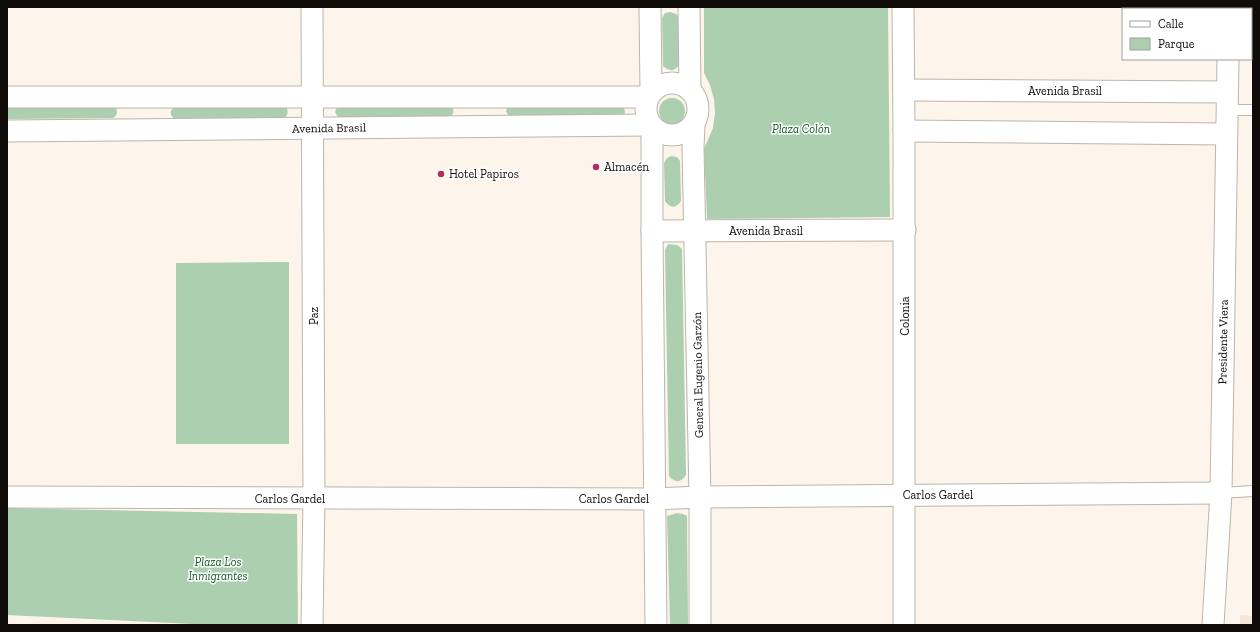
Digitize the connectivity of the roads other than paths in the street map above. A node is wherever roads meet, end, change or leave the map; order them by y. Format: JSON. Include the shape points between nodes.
{"nodes":[{"id":1,"x":312,"y":7,"type":"edge"},
{"id":2,"x":650,"y":7,"type":"edge"},
{"id":3,"x":689,"y":7,"type":"edge"},
{"id":4,"x":903,"y":7,"type":"edge"},
{"id":5,"x":1228,"y":60,"type":"edge"},
{"id":6,"x":690,"y":90,"type":"junction"},
{"id":7,"x":904,"y":90,"type":"junction"},
{"id":8,"x":649,"y":95,"type":"junction"},
{"id":9,"x":313,"y":96,"type":"junction"},
{"id":10,"x":7,"y":97,"type":"edge"},
{"id":11,"x":1226,"y":101,"type":"junction"},
{"id":12,"x":1253,"y":110,"type":"edge"},
{"id":13,"x":694,"y":124,"type":"junction"},
{"id":14,"x":651,"y":126,"type":"junction"},
{"id":15,"x":313,"y":128,"type":"junction"},
{"id":16,"x":7,"y":131,"type":"edge"},
{"id":17,"x":904,"y":131,"type":"junction"},
{"id":18,"x":1226,"y":134,"type":"junction"},
{"id":19,"x":904,"y":230,"type":"junction"},
{"id":20,"x":652,"y":231,"type":"junction"},
{"id":21,"x":695,"y":231,"type":"junction"},
{"id":22,"x":1253,"y":491,"type":"edge"},
{"id":23,"x":1221,"y":494,"type":"junction"},
{"id":24,"x":905,"y":496,"type":"junction"},
{"id":25,"x":7,"y":497,"type":"edge"},
{"id":26,"x":700,"y":497,"type":"junction"},
{"id":27,"x":314,"y":499,"type":"junction"},
{"id":28,"x":654,"y":499,"type":"junction"},
{"id":29,"x":312,"y":625,"type":"edge"},
{"id":30,"x":656,"y":625,"type":"edge"},
{"id":31,"x":700,"y":625,"type":"edge"},
{"id":32,"x":904,"y":625,"type":"edge"},
{"id":33,"x":1214,"y":625,"type":"edge"}],
"edges":[{"from":1,"to":9,"type":"street","name":"Paz"},
{"from":2,"to":8,"type":"street"},
{"from":3,"to":6,"type":"street"},
{"from":4,"to":7,"type":"street","name":"Colonia"},
{"from":5,"to":11,"type":"street","name":"Presidente Viera"},
{"from":6,"to":8,"type":"street","via":[[681,84],[670,83],[659,86]]},
{"from":6,"to":13,"type":"street","via":[[699,106]]},
{"from":7,"to":11,"type":"street","name":"Avenida Brasil"},
{"from":7,"to":17,"type":"street","name":"Colonia"},
{"from":8,"to":9,"type":"street"},
{"from":8,"to":14,"type":"street","via":[[646,116]]},
{"from":9,"to":10,"type":"street"},
{"from":9,"to":15,"type":"street","name":"Paz"},
{"from":11,"to":12,"type":"lane"},
{"from":11,"to":18,"type":"street","name":"Presidente Viera"},
{"from":13,"to":14,"type":"street","via":[[688,131],[669,136]]},
{"from":13,"to":21,"type":"street","name":"General Eugenio Garzón"},
{"from":14,"to":15,"type":"street","name":"Avenida Brasil"},
{"from":14,"to":20,"type":"street"},
{"from":15,"to":16,"type":"street","name":"Avenida Brasil"},
{"from":15,"to":27,"type":"street","name":"Paz"},
{"from":17,"to":18,"type":"street"},
{"from":17,"to":19,"type":"street","name":"Colonia"},
{"from":18,"to":23,"type":"street","name":"Presidente Viera"},
{"from":19,"to":21,"type":"street","name":"Avenida Brasil"},
{"from":19,"to":24,"type":"street","name":"Colonia"},
{"from":20,"to":21,"type":"street","name":"Avenida Brasil"},
{"from":20,"to":28,"type":"street"},
{"from":21,"to":26,"type":"street","name":"General Eugenio Garzón"},
{"from":22,"to":23,"type":"lane"},
{"from":23,"to":24,"type":"street","name":"Carlos Gardel"},
{"from":23,"to":33,"type":"street","name":"Presidente Viera"},
{"from":24,"to":26,"type":"street","name":"Carlos Gardel"},
{"from":24,"to":32,"type":"street","name":"Colonia"},
{"from":25,"to":27,"type":"street","name":"Carlos Gardel"},
{"from":26,"to":28,"type":"street","name":"Carlos Gardel"},
{"from":26,"to":31,"type":"street","name":"General Eugenio Garzón"},
{"from":27,"to":28,"type":"street","name":"Carlos Gardel"},
{"from":27,"to":29,"type":"street","name":"Paz"},
{"from":28,"to":30,"type":"street"}]}
